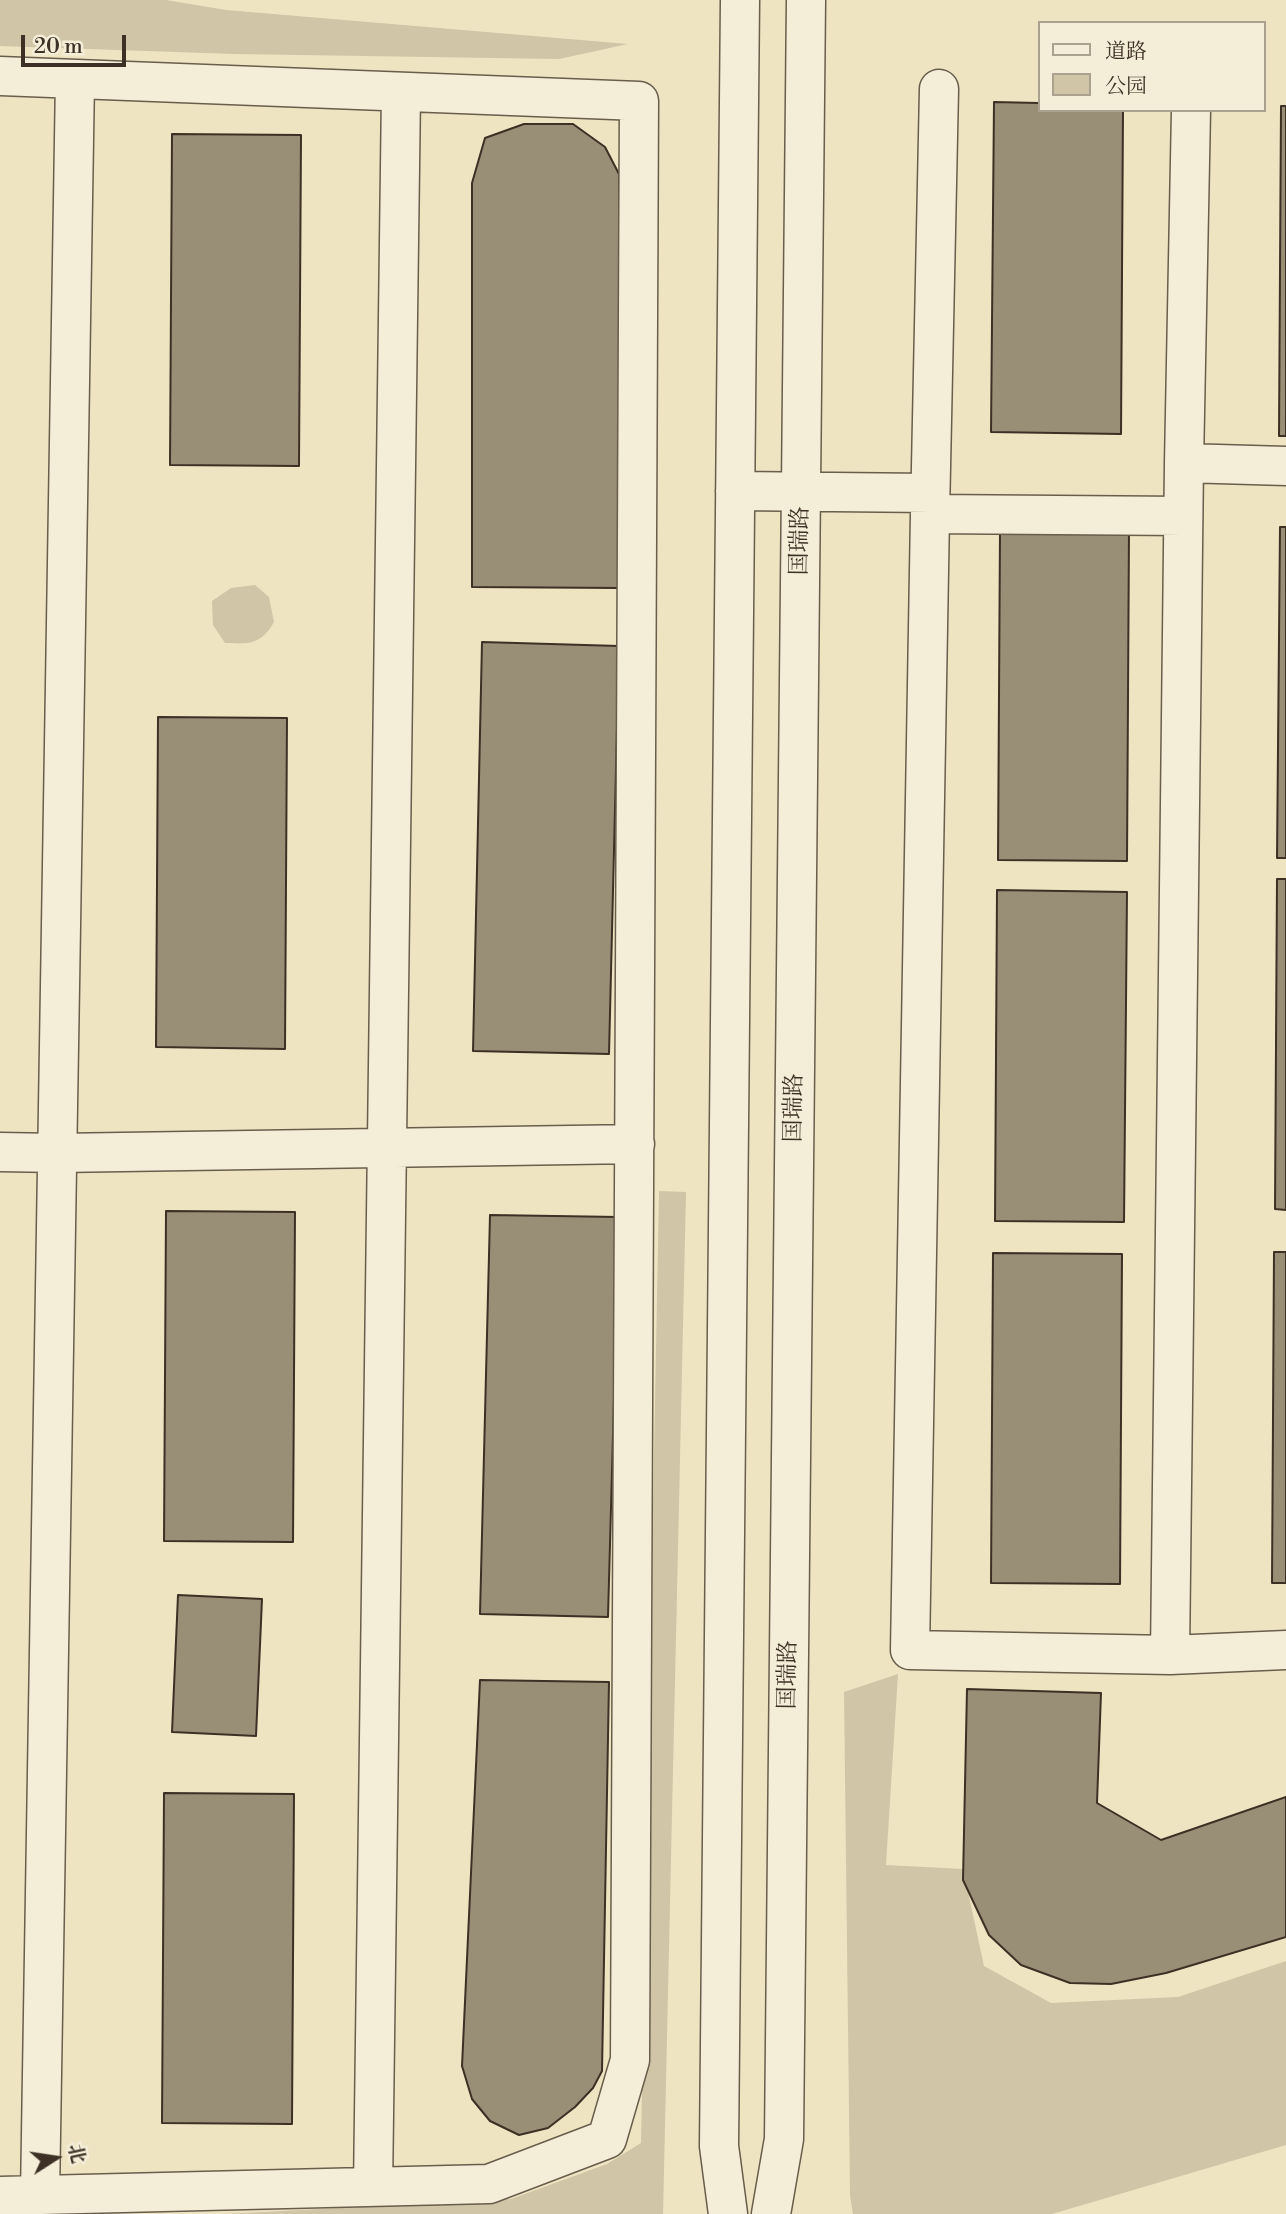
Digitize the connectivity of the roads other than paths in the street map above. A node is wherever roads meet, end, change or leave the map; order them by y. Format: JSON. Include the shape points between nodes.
{"nodes":[{"id":1,"x":740,"y":0,"type":"edge"},
{"id":2,"x":806,"y":0,"type":"edge"},
{"id":3,"x":0,"y":76,"type":"edge"},
{"id":4,"x":75,"y":79,"type":"junction"},
{"id":5,"x":939,"y":89,"type":"dead end"},
{"id":6,"x":401,"y":92,"type":"junction"},
{"id":7,"x":1191,"y":112,"type":"edge"},
{"id":8,"x":1184,"y":463,"type":"junction"},
{"id":9,"x":1286,"y":466,"type":"edge"},
{"id":10,"x":735,"y":491,"type":"junction"},
{"id":11,"x":801,"y":491,"type":"junction"},
{"id":12,"x":930,"y":503,"type":"junction"},
{"id":13,"x":1183,"y":516,"type":"junction"},
{"id":14,"x":635,"y":1144,"type":"junction"},
{"id":15,"x":387,"y":1148,"type":"junction"},
{"id":16,"x":0,"y":1152,"type":"edge"},
{"id":17,"x":58,"y":1153,"type":"junction"},
{"id":18,"x":1286,"y":1650,"type":"edge"},
{"id":19,"x":1170,"y":1655,"type":"junction"},
{"id":20,"x":373,"y":2187,"type":"junction"},
{"id":21,"x":40,"y":2195,"type":"junction"},
{"id":22,"x":0,"y":2196,"type":"edge"},
{"id":23,"x":728,"y":2214,"type":"edge"},
{"id":24,"x":771,"y":2214,"type":"edge"}],
"edges":[{"from":1,"to":10,"type":"street"},
{"from":2,"to":11,"type":"street","name":"国瑞路"},
{"from":3,"to":4,"type":"street"},
{"from":4,"to":6,"type":"street"},
{"from":4,"to":17,"type":"street"},
{"from":5,"to":12,"type":"street"},
{"from":6,"to":14,"type":"street","via":[[639,101]]},
{"from":6,"to":15,"type":"street"},
{"from":7,"to":8,"type":"street"},
{"from":8,"to":9,"type":"street"},
{"from":8,"to":13,"type":"street"},
{"from":10,"to":11,"type":"street"},
{"from":10,"to":23,"type":"street","via":[[719,2146]]},
{"from":11,"to":12,"type":"street"},
{"from":11,"to":24,"type":"street","name":"国瑞路","via":[[784,2139]]},
{"from":12,"to":13,"type":"street"},
{"from":12,"to":19,"type":"street","via":[[910,1650]]},
{"from":13,"to":19,"type":"street"},
{"from":14,"to":15,"type":"street"},
{"from":14,"to":20,"type":"street","via":[[630,2060],[607,2139],[489,2184]]},
{"from":15,"to":17,"type":"street"},
{"from":15,"to":20,"type":"street"},
{"from":16,"to":17,"type":"street"},
{"from":17,"to":21,"type":"street"},
{"from":18,"to":19,"type":"street"},
{"from":20,"to":21,"type":"street"},
{"from":21,"to":22,"type":"street"}]}
